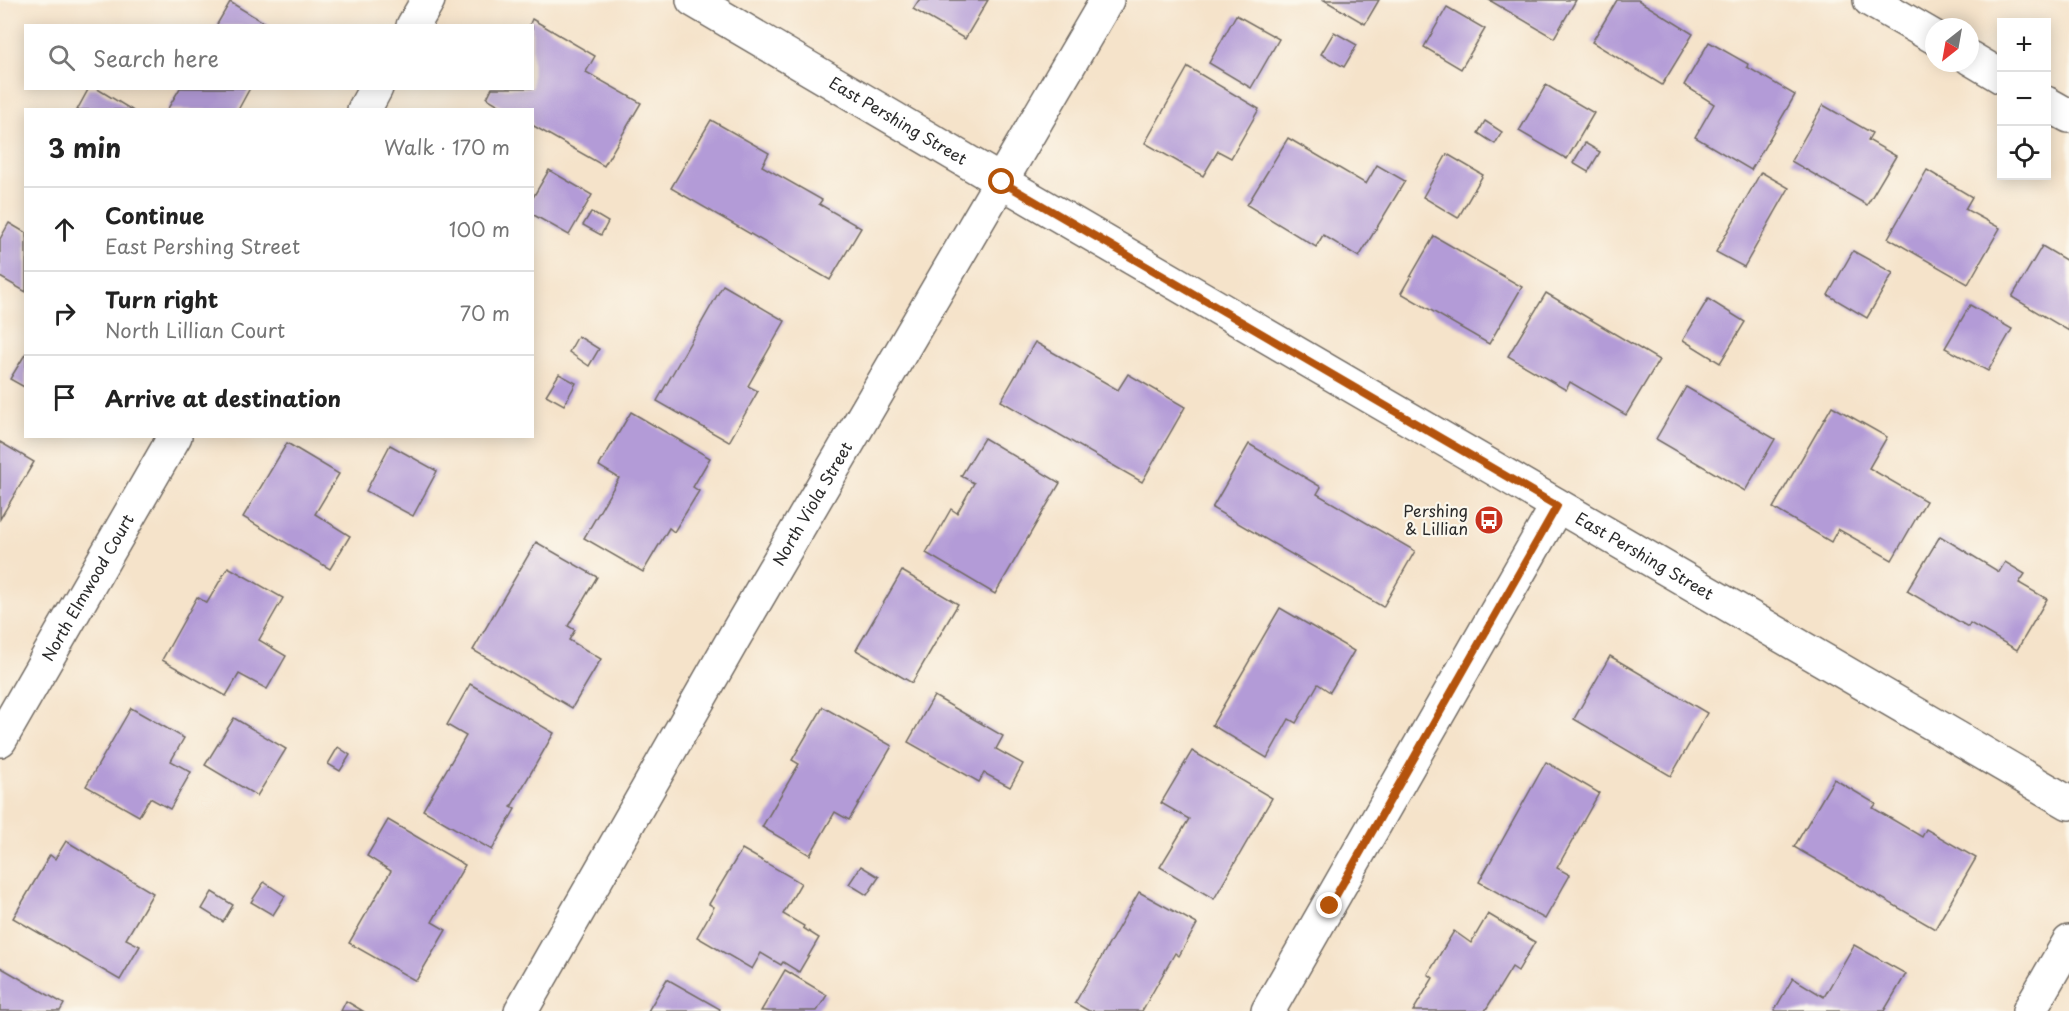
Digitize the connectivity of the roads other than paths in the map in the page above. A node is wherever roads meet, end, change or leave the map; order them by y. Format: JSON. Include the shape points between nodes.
{"nodes":[{"id":1,"x":428,"y":0,"type":"edge"},
{"id":2,"x":693,"y":0,"type":"edge"},
{"id":3,"x":1107,"y":0,"type":"edge"},
{"id":4,"x":1870,"y":0,"type":"edge"},
{"id":5,"x":414,"y":24,"type":"edge"},
{"id":6,"x":1925,"y":32,"type":"edge"},
{"id":7,"x":1979,"y":64,"type":"edge"},
{"id":8,"x":1997,"y":75,"type":"edge"},
{"id":9,"x":375,"y":90,"type":"edge"},
{"id":10,"x":2051,"y":106,"type":"edge"},
{"id":11,"x":365,"y":108,"type":"edge"},
{"id":12,"x":2069,"y":116,"type":"edge"},
{"id":13,"x":1002,"y":182,"type":"junction"},
{"id":14,"x":174,"y":438,"type":"edge"},
{"id":15,"x":1557,"y":506,"type":"junction"},
{"id":16,"x":0,"y":740,"type":"edge"},
{"id":17,"x":2069,"y":803,"type":"edge"},
{"id":18,"x":2069,"y":942,"type":"edge"},
{"id":19,"x":522,"y":1011,"type":"edge"},
{"id":20,"x":1268,"y":1011,"type":"edge"},
{"id":21,"x":2029,"y":1011,"type":"edge"}],
"edges":[{"from":1,"to":5,"type":"street"},
{"from":2,"to":13,"type":"street","name":"East Pershing Street"},
{"from":3,"to":13,"type":"street","name":"North Viola Street"},
{"from":4,"to":6,"type":"street"},
{"from":7,"to":8,"type":"street"},
{"from":9,"to":11,"type":"street"},
{"from":10,"to":12,"type":"street"},
{"from":13,"to":15,"type":"street","name":"East Pershing Street"},
{"from":13,"to":19,"type":"street","name":"North Viola Street","via":[[735,636]]},
{"from":14,"to":16,"type":"street","name":"North Elmwood Court"},
{"from":15,"to":17,"type":"street","name":"East Pershing Street"},
{"from":15,"to":20,"type":"street"},
{"from":18,"to":21,"type":"street"}]}
